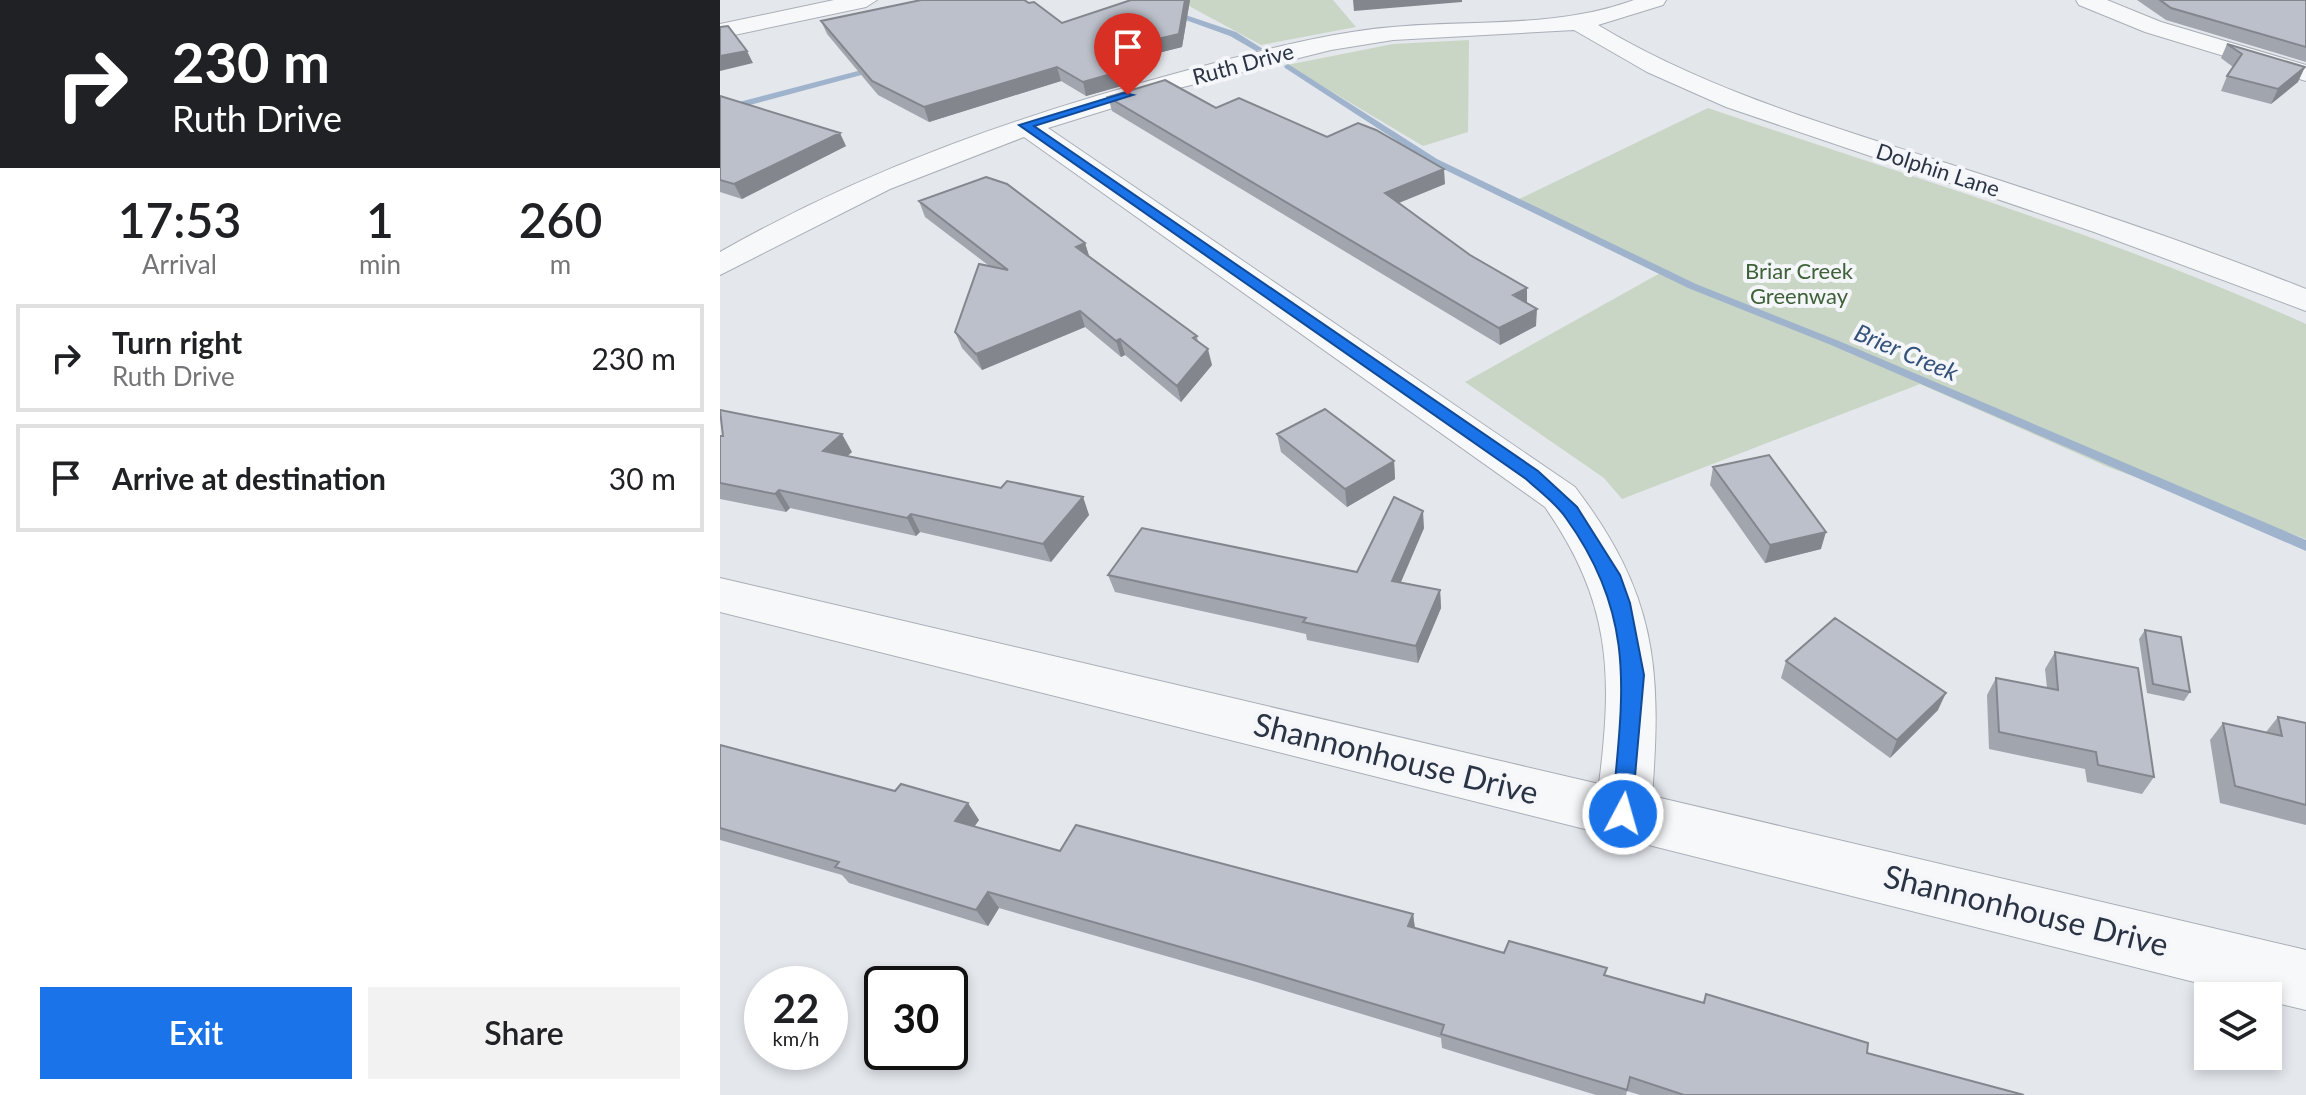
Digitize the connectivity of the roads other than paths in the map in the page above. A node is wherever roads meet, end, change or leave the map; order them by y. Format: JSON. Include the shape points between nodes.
{"nodes":[{"id":1,"x":866,"y":0,"type":"edge"},
{"id":2,"x":1655,"y":0,"type":"edge"},
{"id":3,"x":2087,"y":0,"type":"edge"},
{"id":4,"x":1579,"y":23,"type":"junction"},
{"id":5,"x":720,"y":31,"type":"edge"},
{"id":6,"x":2306,"y":73,"type":"edge"},
{"id":7,"x":1025,"y":125,"type":"junction"},
{"id":8,"x":720,"y":265,"type":"edge"},
{"id":9,"x":2306,"y":301,"type":"edge"},
{"id":10,"x":720,"y":595,"type":"edge"},
{"id":11,"x":1623,"y":814,"type":"junction"},
{"id":12,"x":2306,"y":980,"type":"edge"}],
"edges":[{"from":1,"to":5,"type":"street"},
{"from":2,"to":4,"type":"street","name":"Ruth Drive"},
{"from":3,"to":6,"type":"street","via":[[2208,46]]},
{"from":4,"to":7,"type":"street","name":"Ruth Drive","via":[[1385,34],[1310,46]]},
{"from":4,"to":9,"type":"street","name":"Dolphin Lane","via":[[1642,63],[1727,100],[2113,228]]},
{"from":7,"to":8,"type":"street","name":"Ruth Drive","via":[[867,186]]},
{"from":7,"to":11,"type":"street","via":[[1560,497],[1610,575],[1621,603],[1634,675]]},
{"from":10,"to":11,"type":"street","name":"Shannonhouse Drive"},
{"from":11,"to":12,"type":"street","name":"Shannonhouse Drive"}]}
